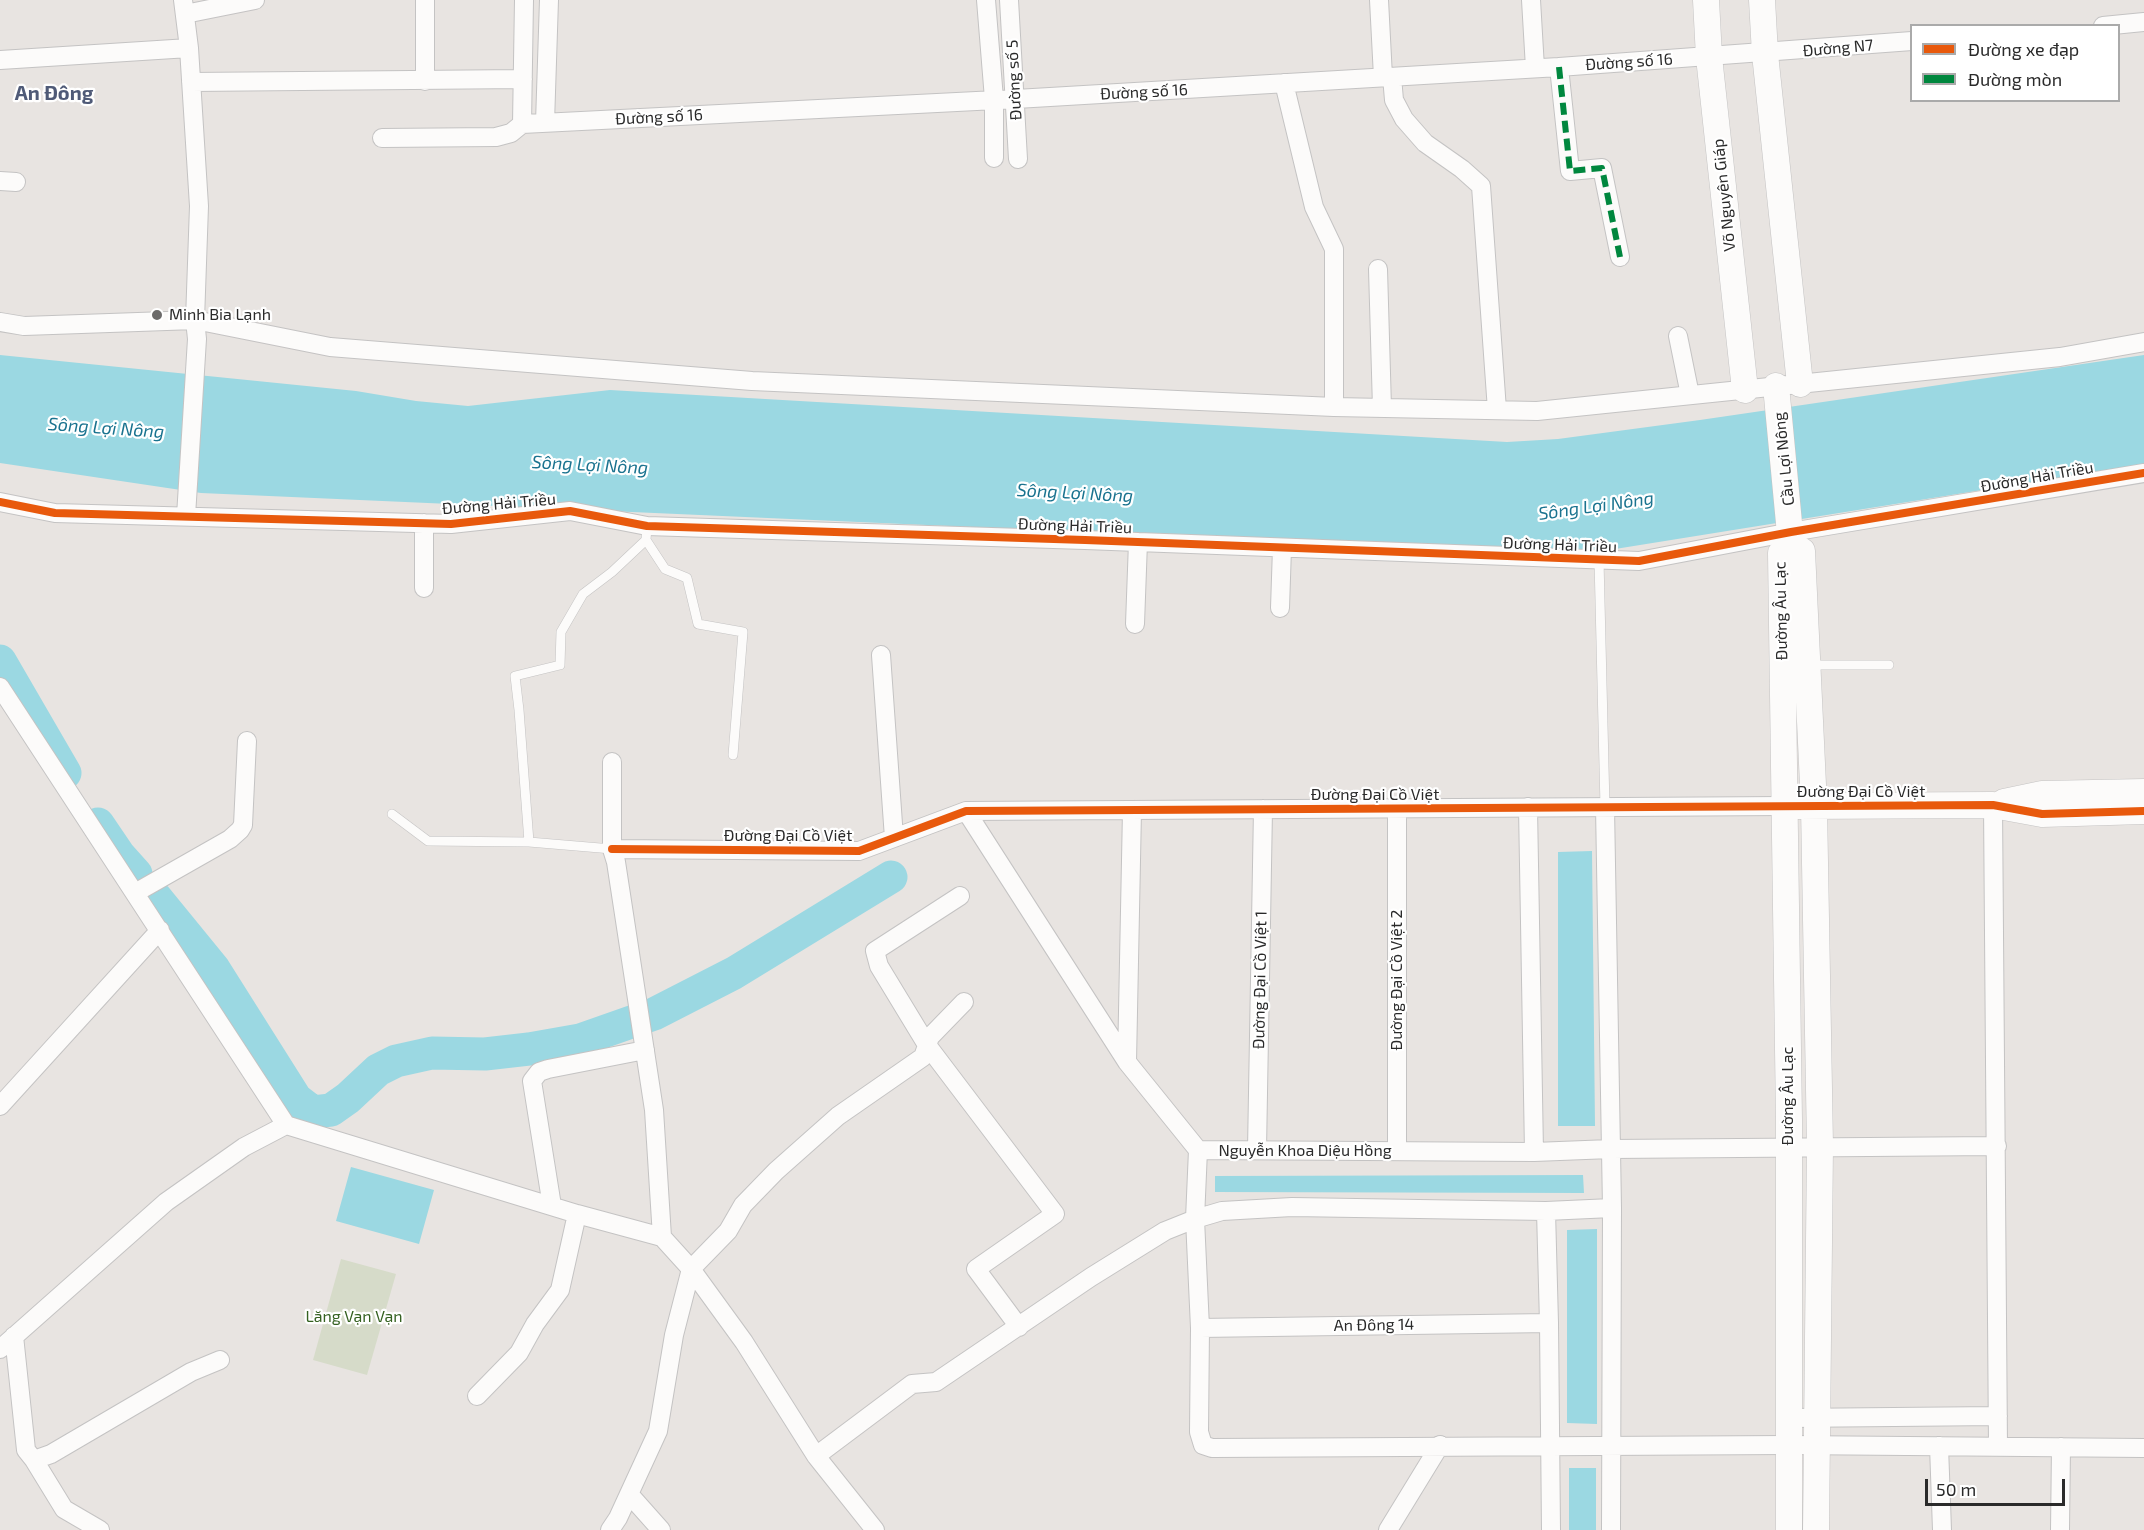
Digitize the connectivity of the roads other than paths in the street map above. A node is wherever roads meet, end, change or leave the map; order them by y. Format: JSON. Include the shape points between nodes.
{"nodes":[{"id":1,"x":255,"y":0,"type":"edge"},
{"id":2,"x":425,"y":0,"type":"edge"},
{"id":3,"x":524,"y":0,"type":"edge"},
{"id":4,"x":549,"y":0,"type":"edge"},
{"id":5,"x":986,"y":0,"type":"edge"},
{"id":6,"x":1009,"y":0,"type":"edge"},
{"id":7,"x":1379,"y":0,"type":"edge"},
{"id":8,"x":1531,"y":0,"type":"edge"},
{"id":9,"x":1706,"y":0,"type":"edge"},
{"id":10,"x":1762,"y":0,"type":"edge"},
{"id":11,"x":184,"y":7,"type":"edge"},
{"id":12,"x":2144,"y":22,"type":"edge"},
{"id":13,"x":2120,"y":24,"type":"edge"},
{"id":14,"x":1910,"y":41,"type":"edge"},
{"id":15,"x":189,"y":48,"type":"junction"},
{"id":16,"x":1765,"y":54,"type":"junction"},
{"id":17,"x":1709,"y":57,"type":"junction"},
{"id":18,"x":0,"y":60,"type":"edge"},
{"id":19,"x":1535,"y":68,"type":"junction"},
{"id":20,"x":1559,"y":68,"type":"junction"},
{"id":21,"x":1387,"y":77,"type":"junction"},
{"id":22,"x":523,"y":79,"type":"junction"},
{"id":23,"x":425,"y":81,"type":"junction"},
{"id":24,"x":191,"y":82,"type":"junction"},
{"id":25,"x":1284,"y":83,"type":"junction"},
{"id":26,"x":994,"y":99,"type":"junction"},
{"id":27,"x":1016,"y":99,"type":"junction"},
{"id":28,"x":545,"y":123,"type":"junction"},
{"id":29,"x":522,"y":124,"type":"junction"},
{"id":30,"x":382,"y":138,"type":"dead end"},
{"id":31,"x":994,"y":158,"type":"dead end"},
{"id":32,"x":1018,"y":159,"type":"dead end"},
{"id":33,"x":1620,"y":257,"type":"dead end"},
{"id":34,"x":1378,"y":269,"type":"dead end"},
{"id":35,"x":195,"y":320,"type":"junction"},
{"id":36,"x":0,"y":321,"type":"edge"},
{"id":37,"x":1678,"y":336,"type":"dead end"},
{"id":38,"x":2144,"y":342,"type":"edge"},
{"id":39,"x":1745,"y":390,"type":"junction"},
{"id":40,"x":1785,"y":392,"type":"junction"},
{"id":41,"x":1690,"y":395,"type":"junction"},
{"id":42,"x":1334,"y":406,"type":"junction"},
{"id":43,"x":1383,"y":408,"type":"junction"},
{"id":44,"x":1497,"y":410,"type":"junction"},
{"id":45,"x":2144,"y":473,"type":"edge"},
{"id":46,"x":0,"y":502,"type":"edge"},
{"id":47,"x":186,"y":516,"type":"junction"},
{"id":48,"x":424,"y":523,"type":"junction"},
{"id":49,"x":1791,"y":531,"type":"junction"},
{"id":50,"x":646,"y":533,"type":"junction"},
{"id":51,"x":1138,"y":542,"type":"junction"},
{"id":52,"x":1282,"y":548,"type":"junction"},
{"id":53,"x":1599,"y":560,"type":"junction"},
{"id":54,"x":424,"y":588,"type":"dead end"},
{"id":55,"x":1280,"y":608,"type":"dead end"},
{"id":56,"x":1135,"y":624,"type":"dead end"},
{"id":57,"x":881,"y":655,"type":"dead end"},
{"id":58,"x":1808,"y":665,"type":"junction"},
{"id":59,"x":1889,"y":665,"type":"dead end"},
{"id":60,"x":0,"y":687,"type":"edge"},
{"id":61,"x":6,"y":709,"type":"edge"},
{"id":62,"x":247,"y":741,"type":"dead end"},
{"id":63,"x":733,"y":755,"type":"dead end"},
{"id":64,"x":612,"y":762,"type":"dead end"},
{"id":65,"x":2144,"y":792,"type":"edge"},
{"id":66,"x":1993,"y":805,"type":"junction"},
{"id":67,"x":1784,"y":806,"type":"junction"},
{"id":68,"x":1814,"y":806,"type":"junction"},
{"id":69,"x":1528,"y":807,"type":"junction"},
{"id":70,"x":1605,"y":807,"type":"junction"},
{"id":71,"x":1397,"y":808,"type":"junction"},
{"id":72,"x":1263,"y":809,"type":"junction"},
{"id":73,"x":1132,"y":810,"type":"junction"},
{"id":74,"x":966,"y":811,"type":"junction"},
{"id":75,"x":2144,"y":812,"type":"edge"},
{"id":76,"x":392,"y":814,"type":"dead end"},
{"id":77,"x":894,"y":838,"type":"junction"},
{"id":78,"x":529,"y":842,"type":"junction"},
{"id":79,"x":612,"y":849,"type":"junction"},
{"id":80,"x":135,"y":893,"type":"junction"},
{"id":81,"x":960,"y":896,"type":"dead end"},
{"id":82,"x":160,"y":930,"type":"junction"},
{"id":83,"x":964,"y":1002,"type":"dead end"},
{"id":84,"x":644,"y":1044,"type":"junction"},
{"id":85,"x":927,"y":1045,"type":"junction"},
{"id":86,"x":1127,"y":1062,"type":"junction"},
{"id":87,"x":0,"y":1106,"type":"edge"},
{"id":88,"x":286,"y":1125,"type":"junction"},
{"id":89,"x":1820,"y":1146,"type":"junction"},
{"id":90,"x":1996,"y":1146,"type":"junction"},
{"id":91,"x":1611,"y":1149,"type":"junction"},
{"id":92,"x":1788,"y":1149,"type":"junction"},
{"id":93,"x":1198,"y":1150,"type":"junction"},
{"id":94,"x":1257,"y":1150,"type":"junction"},
{"id":95,"x":1397,"y":1151,"type":"junction"},
{"id":96,"x":1534,"y":1152,"type":"junction"},
{"id":97,"x":552,"y":1206,"type":"junction"},
{"id":98,"x":1612,"y":1208,"type":"junction"},
{"id":99,"x":1546,"y":1211,"type":"junction"},
{"id":100,"x":577,"y":1214,"type":"junction"},
{"id":101,"x":1196,"y":1219,"type":"junction"},
{"id":102,"x":662,"y":1237,"type":"junction"},
{"id":103,"x":691,"y":1269,"type":"junction"},
{"id":104,"x":1549,"y":1323,"type":"junction"},
{"id":105,"x":1019,"y":1327,"type":"junction"},
{"id":106,"x":1200,"y":1328,"type":"junction"},
{"id":107,"x":14,"y":1336,"type":"junction"},
{"id":108,"x":0,"y":1349,"type":"edge"},
{"id":109,"x":220,"y":1360,"type":"dead end"},
{"id":110,"x":477,"y":1396,"type":"dead end"},
{"id":111,"x":1998,"y":1416,"type":"junction"},
{"id":112,"x":1789,"y":1418,"type":"junction"},
{"id":113,"x":1816,"y":1418,"type":"junction"},
{"id":114,"x":1440,"y":1445,"type":"junction"},
{"id":115,"x":1551,"y":1445,"type":"junction"},
{"id":116,"x":1611,"y":1445,"type":"junction"},
{"id":117,"x":1789,"y":1445,"type":"junction"},
{"id":118,"x":1816,"y":1445,"type":"junction"},
{"id":119,"x":1939,"y":1446,"type":"junction"},
{"id":120,"x":1998,"y":1446,"type":"junction"},
{"id":121,"x":2061,"y":1447,"type":"junction"},
{"id":122,"x":2144,"y":1448,"type":"edge"},
{"id":123,"x":816,"y":1456,"type":"junction"},
{"id":124,"x":34,"y":1460,"type":"junction"},
{"id":125,"x":629,"y":1494,"type":"junction"},
{"id":126,"x":99,"y":1530,"type":"edge"},
{"id":127,"x":610,"y":1530,"type":"edge"},
{"id":128,"x":661,"y":1530,"type":"edge"},
{"id":129,"x":875,"y":1530,"type":"edge"},
{"id":130,"x":1388,"y":1530,"type":"edge"},
{"id":131,"x":1551,"y":1530,"type":"edge"},
{"id":132,"x":1611,"y":1530,"type":"edge"},
{"id":133,"x":1789,"y":1530,"type":"edge"},
{"id":134,"x":1816,"y":1530,"type":"edge"},
{"id":135,"x":1942,"y":1530,"type":"edge"},
{"id":136,"x":2060,"y":1530,"type":"edge"}],
"edges":[{"from":1,"to":11,"type":"street"},
{"from":2,"to":23,"type":"street"},
{"from":3,"to":22,"type":"street"},
{"from":4,"to":28,"type":"street"},
{"from":5,"to":26,"type":"street","name":"Đường số 5"},
{"from":6,"to":27,"type":"street","name":"Đường số 5"},
{"from":7,"to":21,"type":"street"},
{"from":8,"to":19,"type":"street"},
{"from":9,"to":17,"type":"street","name":"Võ Nguyên Giáp"},
{"from":10,"to":16,"type":"street"},
{"from":11,"to":15,"type":"street"},
{"from":12,"to":13,"type":"street"},
{"from":14,"to":16,"type":"street","name":"Đường N7"},
{"from":15,"to":18,"type":"street"},
{"from":15,"to":24,"type":"street"},
{"from":16,"to":17,"type":"street","name":"Đường số 16"},
{"from":16,"to":40,"type":"street"},
{"from":17,"to":20,"type":"street","name":"Đường số 16"},
{"from":17,"to":39,"type":"street","name":"Võ Nguyên Giáp"},
{"from":19,"to":20,"type":"street","name":"Đường số 16"},
{"from":19,"to":21,"type":"street","name":"Đường số 16"},
{"from":20,"to":33,"type":"street","via":[[1570,171],[1602,168]]},
{"from":21,"to":25,"type":"street","name":"Đường số 16"},
{"from":21,"to":44,"type":"street","via":[[1404,119],[1425,143],[1481,186]]},
{"from":22,"to":23,"type":"street"},
{"from":22,"to":29,"type":"street"},
{"from":23,"to":24,"type":"street"},
{"from":24,"to":35,"type":"street","via":[[199,206]]},
{"from":25,"to":27,"type":"street","name":"Đường số 16"},
{"from":25,"to":42,"type":"street","via":[[1314,207],[1334,249]]},
{"from":26,"to":27,"type":"street","name":"Đường số 16"},
{"from":26,"to":28,"type":"street","name":"Đường số 16"},
{"from":26,"to":31,"type":"street","name":"Đường số 5"},
{"from":27,"to":32,"type":"street","name":"Đường số 5"},
{"from":28,"to":29,"type":"street","name":"Đường số 16"},
{"from":29,"to":30,"type":"street","via":[[511,133],[496,137]]},
{"from":34,"to":43,"type":"street"},
{"from":35,"to":36,"type":"street","via":[[24,326]]},
{"from":35,"to":42,"type":"street","via":[[330,347],[752,381]]},
{"from":35,"to":47,"type":"street"},
{"from":37,"to":41,"type":"street"},
{"from":38,"to":40,"type":"street","via":[[2060,357]]},
{"from":39,"to":40,"type":"street"},
{"from":39,"to":41,"type":"street"},
{"from":40,"to":49,"type":"street","name":"Cầu Lợi Nông"},
{"from":41,"to":44,"type":"street","via":[[1537,411]]},
{"from":42,"to":43,"type":"street"},
{"from":43,"to":44,"type":"street"},
{"from":45,"to":49,"type":"street","name":"Đường Hải Triều"},
{"from":46,"to":47,"type":"street","name":"Đường Hải Triều","via":[[55,513]]},
{"from":47,"to":48,"type":"street","name":"Đường Hải Triều"},
{"from":48,"to":50,"type":"street","name":"Đường Hải Triều","via":[[451,524],[570,511]]},
{"from":48,"to":54,"type":"street"},
{"from":49,"to":53,"type":"street","name":"Đường Hải Triều","via":[[1639,561]]},
{"from":49,"to":58,"type":"street","name":"Đường Âu Lạc","via":[[1802,551]]},
{"from":49,"to":67,"type":"street","name":"Đường Âu Lạc","via":[[1781,553]]},
{"from":50,"to":51,"type":"street","name":"Đường Hải Triều"},
{"from":50,"to":63,"type":"lane","via":[[665,569],[687,578],[698,624],[743,632]]},
{"from":50,"to":78,"type":"lane","via":[[612,572],[583,594],[561,632],[560,665],[515,676]]},
{"from":51,"to":52,"type":"street","name":"Đường Hải Triều"},
{"from":51,"to":56,"type":"street"},
{"from":52,"to":53,"type":"street","name":"Đường Hải Triều"},
{"from":52,"to":55,"type":"street"},
{"from":53,"to":70,"type":"lane"},
{"from":57,"to":77,"type":"street"},
{"from":58,"to":59,"type":"lane"},
{"from":58,"to":68,"type":"street","name":"Đường Âu Lạc"},
{"from":60,"to":61,"type":"street"},
{"from":61,"to":80,"type":"street"},
{"from":62,"to":80,"type":"street","via":[[240,830]]},
{"from":64,"to":79,"type":"street"},
{"from":65,"to":66,"type":"street","name":"Đường Đại Cồ Việt","via":[[2042,794]]},
{"from":66,"to":68,"type":"street","name":"Đường Đại Cồ Việt"},
{"from":66,"to":75,"type":"street","name":"Đường Đại Cồ Việt","via":[[2042,814]]},
{"from":66,"to":90,"type":"street"},
{"from":67,"to":68,"type":"street","name":"Đường Đại Cồ Việt"},
{"from":67,"to":70,"type":"street","name":"Đường Đại Cồ Việt"},
{"from":67,"to":92,"type":"street","name":"Đường Âu Lạc"},
{"from":68,"to":89,"type":"street","name":"Đường Âu Lạc"},
{"from":69,"to":70,"type":"street","name":"Đường Đại Cồ Việt"},
{"from":69,"to":71,"type":"street","name":"Đường Đại Cồ Việt"},
{"from":69,"to":96,"type":"street"},
{"from":70,"to":91,"type":"street"},
{"from":71,"to":72,"type":"street","name":"Đường Đại Cồ Việt"},
{"from":71,"to":95,"type":"street","name":"Đường Đại Cồ Việt 2"},
{"from":72,"to":73,"type":"street","name":"Đường Đại Cồ Việt"},
{"from":72,"to":94,"type":"street","name":"Đường Đại Cồ Việt 1"},
{"from":73,"to":74,"type":"street","name":"Đường Đại Cồ Việt"},
{"from":73,"to":86,"type":"street"},
{"from":74,"to":77,"type":"street","name":"Đường Đại Cồ Việt"},
{"from":74,"to":86,"type":"street","name":"Nguyễn Khoa Diệu Hồng"},
{"from":76,"to":78,"type":"lane","via":[[428,841]]},
{"from":77,"to":79,"type":"street","name":"Đường Đại Cồ Việt","via":[[859,850]]},
{"from":78,"to":79,"type":"lane"},
{"from":79,"to":84,"type":"street"},
{"from":80,"to":82,"type":"street"},
{"from":81,"to":85,"type":"street","via":[[875,951],[879,966]]},
{"from":82,"to":87,"type":"street"},
{"from":82,"to":88,"type":"street"},
{"from":83,"to":85,"type":"street"},
{"from":84,"to":97,"type":"street","via":[[548,1069],[532,1081]]},
{"from":84,"to":102,"type":"street","via":[[654,1110]]},
{"from":85,"to":103,"type":"street","via":[[923,1057],[838,1116],[776,1171],[743,1205],[728,1231]]},
{"from":85,"to":105,"type":"street","via":[[1055,1214],[976,1269]]},
{"from":86,"to":93,"type":"street","name":"Nguyễn Khoa Diệu Hồng"},
{"from":88,"to":97,"type":"street"},
{"from":88,"to":107,"type":"street","via":[[244,1147],[166,1202]]},
{"from":89,"to":90,"type":"street","name":"Nguyễn Khoa Diệu Hồng"},
{"from":89,"to":92,"type":"street","name":"Nguyễn Khoa Diệu Hồng"},
{"from":89,"to":113,"type":"street","name":"Đường Âu Lạc"},
{"from":90,"to":111,"type":"street"},
{"from":91,"to":92,"type":"street","name":"Nguyễn Khoa Diệu Hồng"},
{"from":91,"to":96,"type":"street","name":"Nguyễn Khoa Diệu Hồng"},
{"from":91,"to":98,"type":"street"},
{"from":92,"to":112,"type":"street","name":"Đường Âu Lạc"},
{"from":93,"to":94,"type":"street","name":"Nguyễn Khoa Diệu Hồng"},
{"from":93,"to":101,"type":"street"},
{"from":94,"to":95,"type":"street","name":"Nguyễn Khoa Diệu Hồng"},
{"from":95,"to":96,"type":"street","name":"Nguyễn Khoa Diệu Hồng"},
{"from":97,"to":100,"type":"street"},
{"from":98,"to":99,"type":"street"},
{"from":98,"to":116,"type":"street"},
{"from":99,"to":101,"type":"street","via":[[1292,1207],[1222,1211]]},
{"from":99,"to":104,"type":"street"},
{"from":100,"to":102,"type":"street"},
{"from":100,"to":110,"type":"street","via":[[560,1290],[519,1353]]},
{"from":101,"to":105,"type":"street","via":[[1165,1231]]},
{"from":101,"to":106,"type":"street"},
{"from":102,"to":103,"type":"street"},
{"from":103,"to":123,"type":"street","via":[[744,1342]]},
{"from":103,"to":125,"type":"street","via":[[674,1335],[658,1431]]},
{"from":104,"to":106,"type":"street","name":"An Đông 14"},
{"from":104,"to":115,"type":"street"},
{"from":105,"to":123,"type":"street","via":[[936,1382],[912,1384]]},
{"from":106,"to":114,"type":"street","via":[[1199,1432],[1203,1445]]},
{"from":107,"to":108,"type":"street"},
{"from":107,"to":124,"type":"street","via":[[26,1450]]},
{"from":109,"to":124,"type":"street","via":[[191,1372],[51,1454]]},
{"from":111,"to":113,"type":"street"},
{"from":111,"to":120,"type":"street"},
{"from":112,"to":113,"type":"street"},
{"from":112,"to":117,"type":"street","name":"Đường Âu Lạc"},
{"from":113,"to":118,"type":"street","name":"Đường Âu Lạc"},
{"from":114,"to":115,"type":"street"},
{"from":114,"to":130,"type":"street"},
{"from":115,"to":116,"type":"street"},
{"from":115,"to":131,"type":"street"},
{"from":116,"to":117,"type":"street"},
{"from":116,"to":132,"type":"street"},
{"from":117,"to":118,"type":"street"},
{"from":117,"to":133,"type":"street","name":"Đường Âu Lạc"},
{"from":118,"to":119,"type":"street"},
{"from":118,"to":134,"type":"street","name":"Đường Âu Lạc"},
{"from":119,"to":120,"type":"street"},
{"from":119,"to":135,"type":"street"},
{"from":120,"to":121,"type":"street"},
{"from":121,"to":122,"type":"street"},
{"from":121,"to":136,"type":"street"},
{"from":123,"to":129,"type":"street"},
{"from":124,"to":126,"type":"street","via":[[64,1509]]},
{"from":125,"to":127,"type":"street"},
{"from":125,"to":128,"type":"street"}]}
